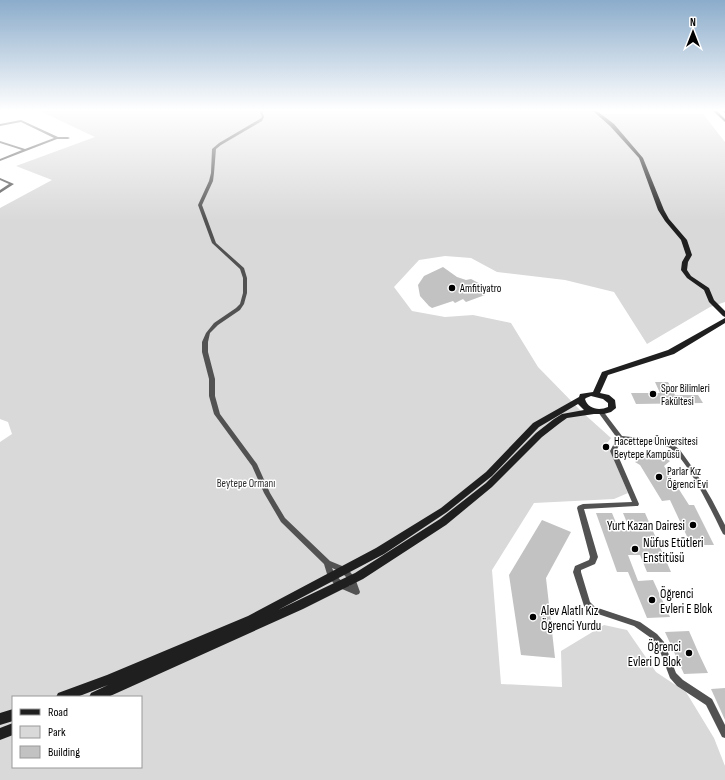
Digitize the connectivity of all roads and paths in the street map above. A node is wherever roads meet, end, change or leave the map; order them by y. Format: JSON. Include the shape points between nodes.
{"nodes":[{"id":1,"x":18,"y":147,"type":"edge"},
{"id":2,"x":33,"y":147,"type":"edge"},
{"id":3,"x":216,"y":147,"type":"edge"},
{"id":4,"x":632,"y":147,"type":"edge"},
{"id":5,"x":26,"y":150,"type":"junction"},
{"id":6,"x":0,"y":160,"type":"edge"},
{"id":7,"x":0,"y":179,"type":"edge"},
{"id":8,"x":0,"y":192,"type":"edge"},
{"id":9,"x":725,"y":315,"type":"edge"},
{"id":10,"x":725,"y":320,"type":"edge"},
{"id":11,"x":596,"y":394,"type":"junction"},
{"id":12,"x":582,"y":398,"type":"junction"},
{"id":13,"x":598,"y":412,"type":"junction"},
{"id":14,"x":620,"y":438,"type":"junction"},
{"id":15,"x":725,"y":532,"type":"edge"},
{"id":16,"x":327,"y":563,"type":"junction"},
{"id":17,"x":344,"y":570,"type":"junction"},
{"id":18,"x":331,"y":577,"type":"junction"},
{"id":19,"x":352,"y":580,"type":"junction"},
{"id":20,"x":340,"y":585,"type":"junction"},
{"id":21,"x":65,"y":696,"type":"edge"},
{"id":22,"x":97,"y":696,"type":"edge"},
{"id":23,"x":12,"y":715,"type":"edge"},
{"id":24,"x":0,"y":719,"type":"edge"},
{"id":25,"x":12,"y":729,"type":"edge"},
{"id":26,"x":0,"y":734,"type":"edge"},
{"id":27,"x":725,"y":734,"type":"edge"}],
"edges":[{"from":1,"to":5,"type":"street"},
{"from":2,"to":5,"type":"street"},
{"from":3,"to":16,"type":"street","via":[[214,172],[209,189],[200,205],[214,243],[242,269],[245,294],[238,309],[216,324],[208,333],[205,342],[212,379],[212,396],[217,414],[255,465],[267,493],[283,520]]},
{"from":4,"to":9,"type":"main road","via":[[641,158],[661,210],[684,240],[689,255],[684,270],[689,277],[707,289],[711,301]]},
{"from":5,"to":6,"type":"street"},
{"from":7,"to":8,"type":"street","via":[[12,184]]},
{"from":10,"to":11,"type":"main road","via":[[671,352],[605,374]]},
{"from":11,"to":12,"type":"main road"},
{"from":11,"to":13,"type":"main road","via":[[606,397],[613,405],[609,410]]},
{"from":12,"to":13,"type":"main road","via":[[583,405]]},
{"from":12,"to":17,"type":"main road","via":[[536,425],[489,474],[444,510],[380,551]]},
{"from":13,"to":14,"type":"street"},
{"from":13,"to":19,"type":"main road","via":[[565,416],[557,421],[539,435],[490,485],[443,522]]},
{"from":14,"to":15,"type":"street","via":[[661,443],[676,449],[715,511]]},
{"from":14,"to":27,"type":"street","via":[[613,451],[636,504],[580,508],[594,557],[592,562],[578,568],[577,572],[584,598],[592,609],[637,624],[654,636],[661,644],[673,675],[680,683],[709,702]]},
{"from":16,"to":17,"type":"street"},
{"from":16,"to":18,"type":"street"},
{"from":17,"to":18,"type":"main road"},
{"from":17,"to":19,"type":"street"},
{"from":18,"to":20,"type":"street"},
{"from":18,"to":21,"type":"main road","via":[[252,619]]},
{"from":19,"to":20,"type":"main road"},
{"from":20,"to":22,"type":"main road","via":[[299,606]]},
{"from":23,"to":24,"type":"main road"},
{"from":25,"to":26,"type":"main road"}]}
